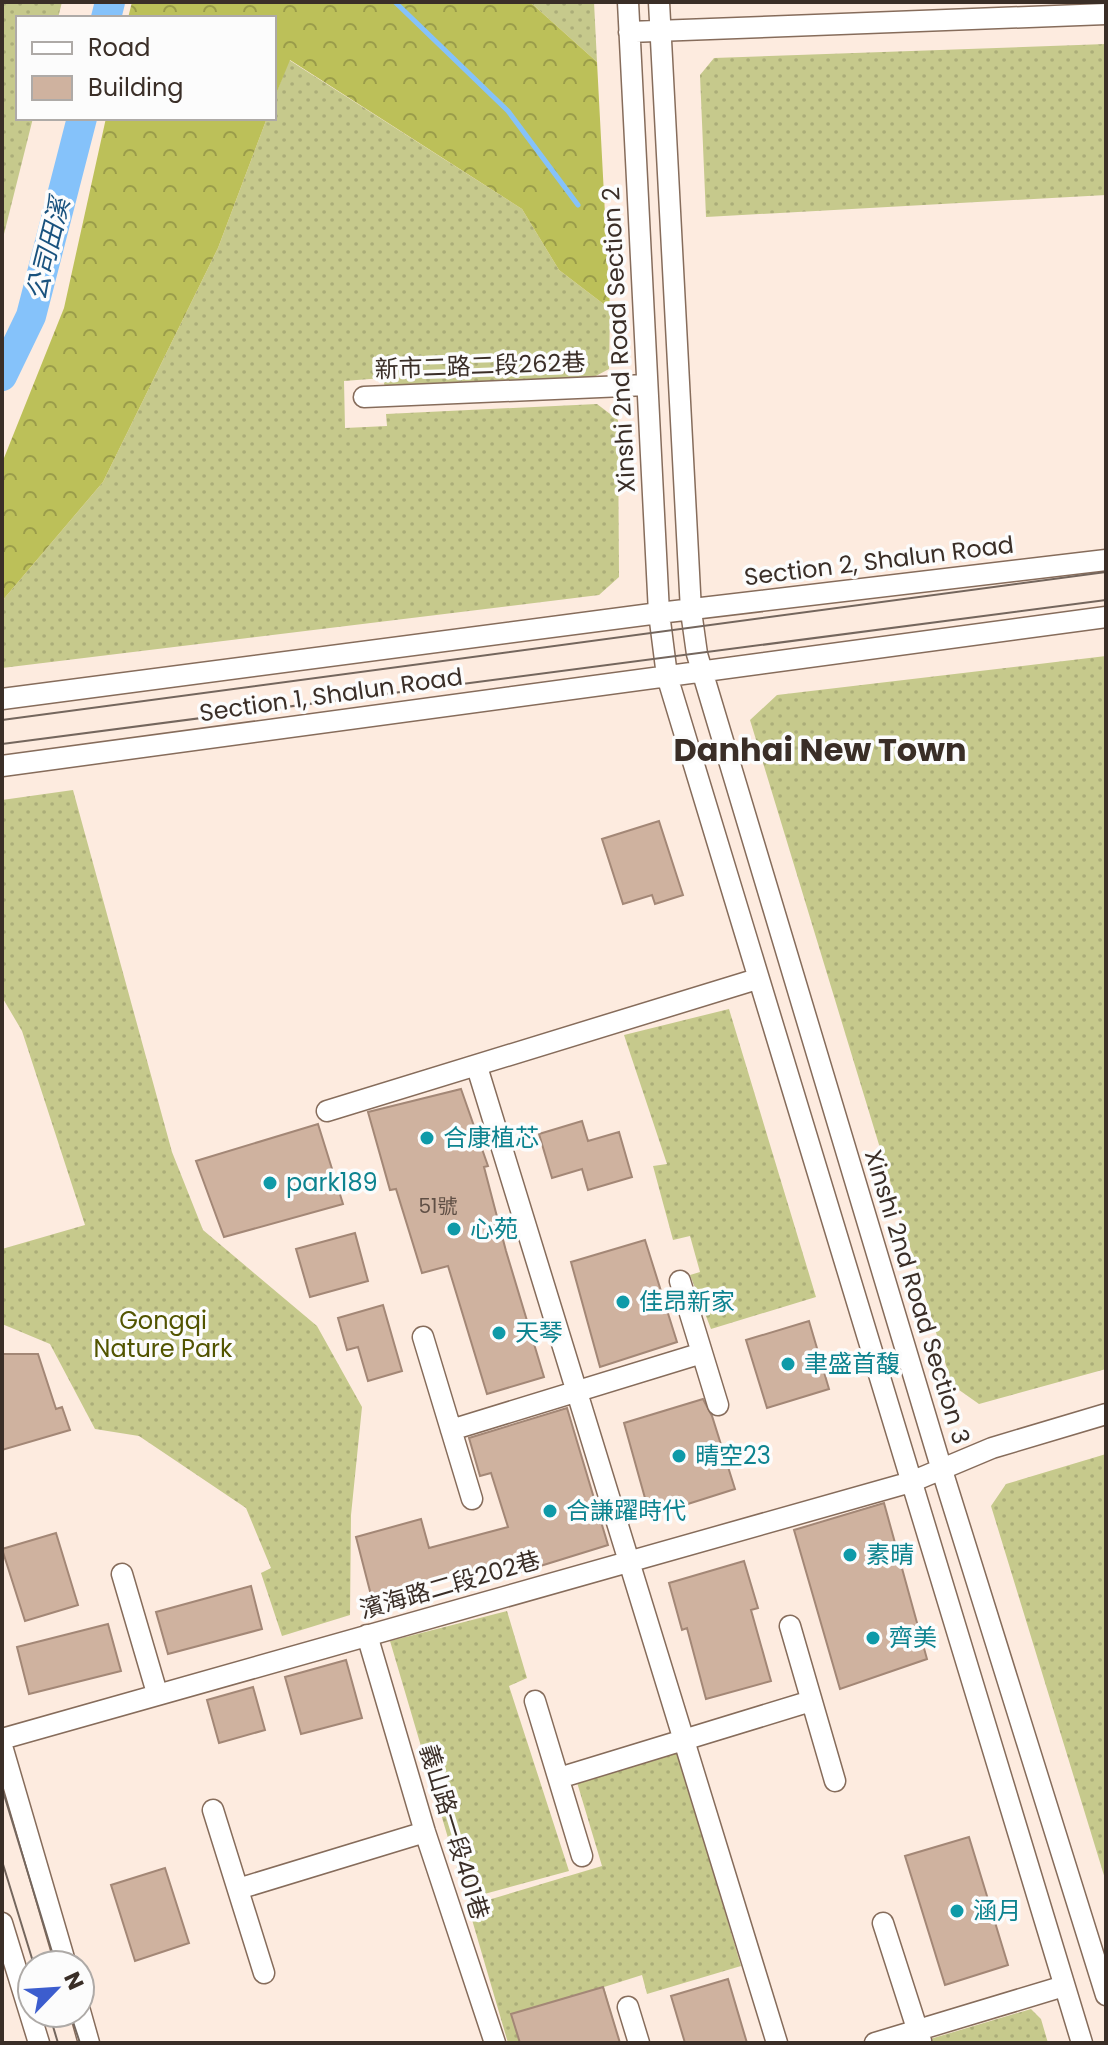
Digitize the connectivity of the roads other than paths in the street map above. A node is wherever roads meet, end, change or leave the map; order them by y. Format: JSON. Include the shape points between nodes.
{"nodes":[{"id":1,"x":628,"y":2,"type":"edge"},
{"id":2,"x":659,"y":2,"type":"edge"},
{"id":3,"x":1106,"y":14,"type":"edge"},
{"id":4,"x":660,"y":30,"type":"junction"},
{"id":5,"x":629,"y":32,"type":"junction"},
{"id":6,"x":647,"y":385,"type":"junction"},
{"id":7,"x":364,"y":397,"type":"dead end"},
{"id":8,"x":1106,"y":560,"type":"edge"},
{"id":9,"x":691,"y":611,"type":"junction"},
{"id":10,"x":659,"y":613,"type":"junction"},
{"id":11,"x":1106,"y":617,"type":"edge"},
{"id":12,"x":703,"y":674,"type":"junction"},
{"id":13,"x":667,"y":676,"type":"junction"},
{"id":14,"x":2,"y":699,"type":"edge"},
{"id":15,"x":2,"y":766,"type":"edge"},
{"id":16,"x":757,"y":979,"type":"junction"},
{"id":17,"x":477,"y":1067,"type":"junction"},
{"id":18,"x":327,"y":1111,"type":"dead end"},
{"id":19,"x":680,"y":1281,"type":"dead end"},
{"id":20,"x":423,"y":1337,"type":"dead end"},
{"id":21,"x":702,"y":1353,"type":"junction"},
{"id":22,"x":577,"y":1392,"type":"junction"},
{"id":23,"x":718,"y":1405,"type":"dead end"},
{"id":24,"x":1106,"y":1414,"type":"edge"},
{"id":25,"x":451,"y":1430,"type":"junction"},
{"id":26,"x":941,"y":1467,"type":"junction"},
{"id":27,"x":911,"y":1482,"type":"junction"},
{"id":28,"x":472,"y":1499,"type":"dead end"},
{"id":29,"x":632,"y":1561,"type":"junction"},
{"id":30,"x":122,"y":1574,"type":"dead end"},
{"id":31,"x":790,"y":1626,"type":"dead end"},
{"id":32,"x":367,"y":1635,"type":"junction"},
{"id":33,"x":157,"y":1693,"type":"junction"},
{"id":34,"x":535,"y":1701,"type":"dead end"},
{"id":35,"x":811,"y":1701,"type":"junction"},
{"id":36,"x":684,"y":1738,"type":"junction"},
{"id":37,"x":2,"y":1739,"type":"edge"},
{"id":38,"x":2,"y":1746,"type":"edge"},
{"id":39,"x":559,"y":1778,"type":"junction"},
{"id":40,"x":835,"y":1781,"type":"dead end"},
{"id":41,"x":213,"y":1810,"type":"dead end"},
{"id":42,"x":425,"y":1832,"type":"junction"},
{"id":43,"x":582,"y":1856,"type":"dead end"},
{"id":44,"x":238,"y":1889,"type":"junction"},
{"id":45,"x":2,"y":1923,"type":"edge"},
{"id":46,"x":883,"y":1923,"type":"dead end"},
{"id":47,"x":61,"y":1949,"type":"edge"},
{"id":48,"x":264,"y":1973,"type":"dead end"},
{"id":49,"x":1064,"y":1986,"type":"junction"},
{"id":50,"x":1106,"y":1995,"type":"edge"},
{"id":51,"x":628,"y":2007,"type":"dead end"},
{"id":52,"x":920,"y":2036,"type":"edge"},
{"id":53,"x":39,"y":2043,"type":"edge"},
{"id":54,"x":495,"y":2043,"type":"edge"},
{"id":55,"x":639,"y":2043,"type":"edge"},
{"id":56,"x":777,"y":2043,"type":"edge"},
{"id":57,"x":875,"y":2043,"type":"edge"},
{"id":58,"x":1082,"y":2043,"type":"edge"}],
"edges":[{"from":1,"to":5,"type":"street","name":"Xinshi 2nd Road Section 2"},
{"from":2,"to":4,"type":"street"},
{"from":3,"to":4,"type":"street"},
{"from":4,"to":5,"type":"street"},
{"from":4,"to":9,"type":"street"},
{"from":5,"to":6,"type":"street","name":"Xinshi 2nd Road Section 2"},
{"from":6,"to":7,"type":"street","name":"新市二路二段262巷"},
{"from":6,"to":10,"type":"street","name":"Xinshi 2nd Road Section 2"},
{"from":8,"to":9,"type":"street","name":"Section 2, Shalun Road"},
{"from":9,"to":10,"type":"street","name":"Section 2, Shalun Road"},
{"from":9,"to":12,"type":"street","name":"Xinshi 2nd Road Section 3"},
{"from":10,"to":13,"type":"street","name":"Xinshi 2nd Road Section 2"},
{"from":10,"to":14,"type":"street","name":"Section 1, Shalun Road"},
{"from":11,"to":12,"type":"street"},
{"from":12,"to":13,"type":"street"},
{"from":12,"to":26,"type":"street","name":"Xinshi 2nd Road Section 3"},
{"from":13,"to":15,"type":"street","name":"Section 1, Shalun Road"},
{"from":13,"to":16,"type":"street"},
{"from":16,"to":17,"type":"street"},
{"from":16,"to":27,"type":"street"},
{"from":17,"to":18,"type":"street"},
{"from":17,"to":22,"type":"street"},
{"from":19,"to":21,"type":"street"},
{"from":20,"to":25,"type":"street"},
{"from":21,"to":22,"type":"street"},
{"from":21,"to":23,"type":"street"},
{"from":22,"to":25,"type":"street"},
{"from":22,"to":29,"type":"street"},
{"from":24,"to":26,"type":"street","name":"濱海路二段202巷"},
{"from":25,"to":28,"type":"street"},
{"from":26,"to":27,"type":"street","name":"濱海路二段202巷"},
{"from":26,"to":50,"type":"street","name":"Xinshi 2nd Road Section 3"},
{"from":27,"to":29,"type":"street","name":"濱海路二段202巷"},
{"from":27,"to":49,"type":"street"},
{"from":29,"to":32,"type":"street","name":"濱海路二段202巷"},
{"from":29,"to":36,"type":"street"},
{"from":30,"to":33,"type":"street"},
{"from":31,"to":35,"type":"street"},
{"from":32,"to":33,"type":"street","name":"濱海路二段202巷"},
{"from":32,"to":42,"type":"street","name":"義山路一段401巷"},
{"from":33,"to":37,"type":"street","name":"濱海路二段202巷"},
{"from":34,"to":39,"type":"street"},
{"from":35,"to":36,"type":"street"},
{"from":35,"to":40,"type":"street"},
{"from":36,"to":39,"type":"street"},
{"from":36,"to":56,"type":"street"},
{"from":38,"to":47,"type":"street"},
{"from":39,"to":43,"type":"street"},
{"from":41,"to":44,"type":"street"},
{"from":42,"to":44,"type":"street"},
{"from":42,"to":54,"type":"street","name":"義山路一段401巷"},
{"from":44,"to":48,"type":"street"},
{"from":45,"to":53,"type":"street"},
{"from":46,"to":52,"type":"street"},
{"from":49,"to":52,"type":"street"},
{"from":49,"to":58,"type":"street"},
{"from":51,"to":55,"type":"street"},
{"from":52,"to":57,"type":"street"}]}
